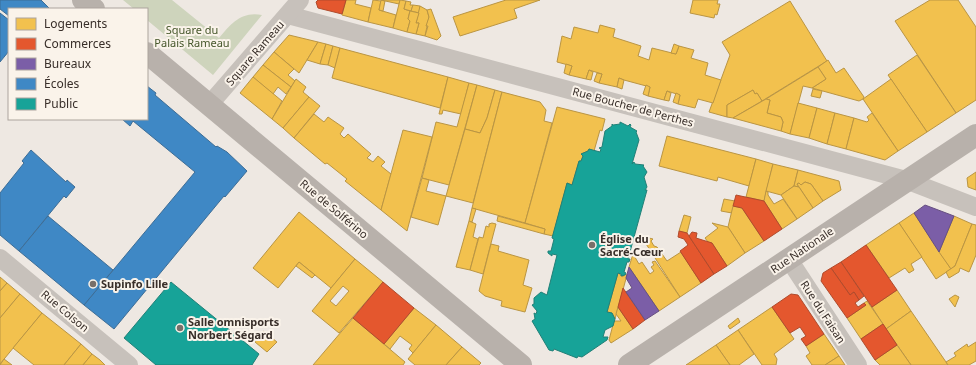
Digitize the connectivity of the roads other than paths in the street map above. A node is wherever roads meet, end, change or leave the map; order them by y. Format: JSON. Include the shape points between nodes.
{"nodes":[{"id":1,"x":83,"y":0,"type":"edge"},
{"id":2,"x":300,"y":0,"type":"edge"},
{"id":3,"x":93,"y":8,"type":"edge"},
{"id":4,"x":288,"y":14,"type":"junction"},
{"id":5,"x":148,"y":54,"type":"edge"},
{"id":6,"x":209,"y":105,"type":"junction"},
{"id":7,"x":976,"y":135,"type":"edge"},
{"id":8,"x":906,"y":180,"type":"junction"},
{"id":9,"x":976,"y":207,"type":"edge"},
{"id":10,"x":0,"y":258,"type":"edge"},
{"id":11,"x":788,"y":258,"type":"junction"},
{"id":12,"x":129,"y":365,"type":"edge"},
{"id":13,"x":521,"y":365,"type":"edge"},
{"id":14,"x":629,"y":365,"type":"edge"},
{"id":15,"x":858,"y":365,"type":"edge"}],
"edges":[{"from":1,"to":3,"type":"main road"},
{"from":2,"to":4,"type":"street","name":"Square Rameau"},
{"from":4,"to":6,"type":"street","name":"Square Rameau"},
{"from":4,"to":8,"type":"street","name":"Rue Boucher de Perthes"},
{"from":5,"to":6,"type":"main road","name":"Rue de Solférino"},
{"from":6,"to":13,"type":"main road","name":"Rue de Solférino"},
{"from":7,"to":8,"type":"main road","name":"Rue Nationale"},
{"from":8,"to":9,"type":"street","name":"Rue Boucher de Perthes"},
{"from":8,"to":11,"type":"main road","name":"Rue Nationale"},
{"from":10,"to":12,"type":"street","name":"Rue Colson"},
{"from":11,"to":14,"type":"main road","name":"Rue Nationale"},
{"from":11,"to":15,"type":"street","name":"Rue du Faisan"}]}
